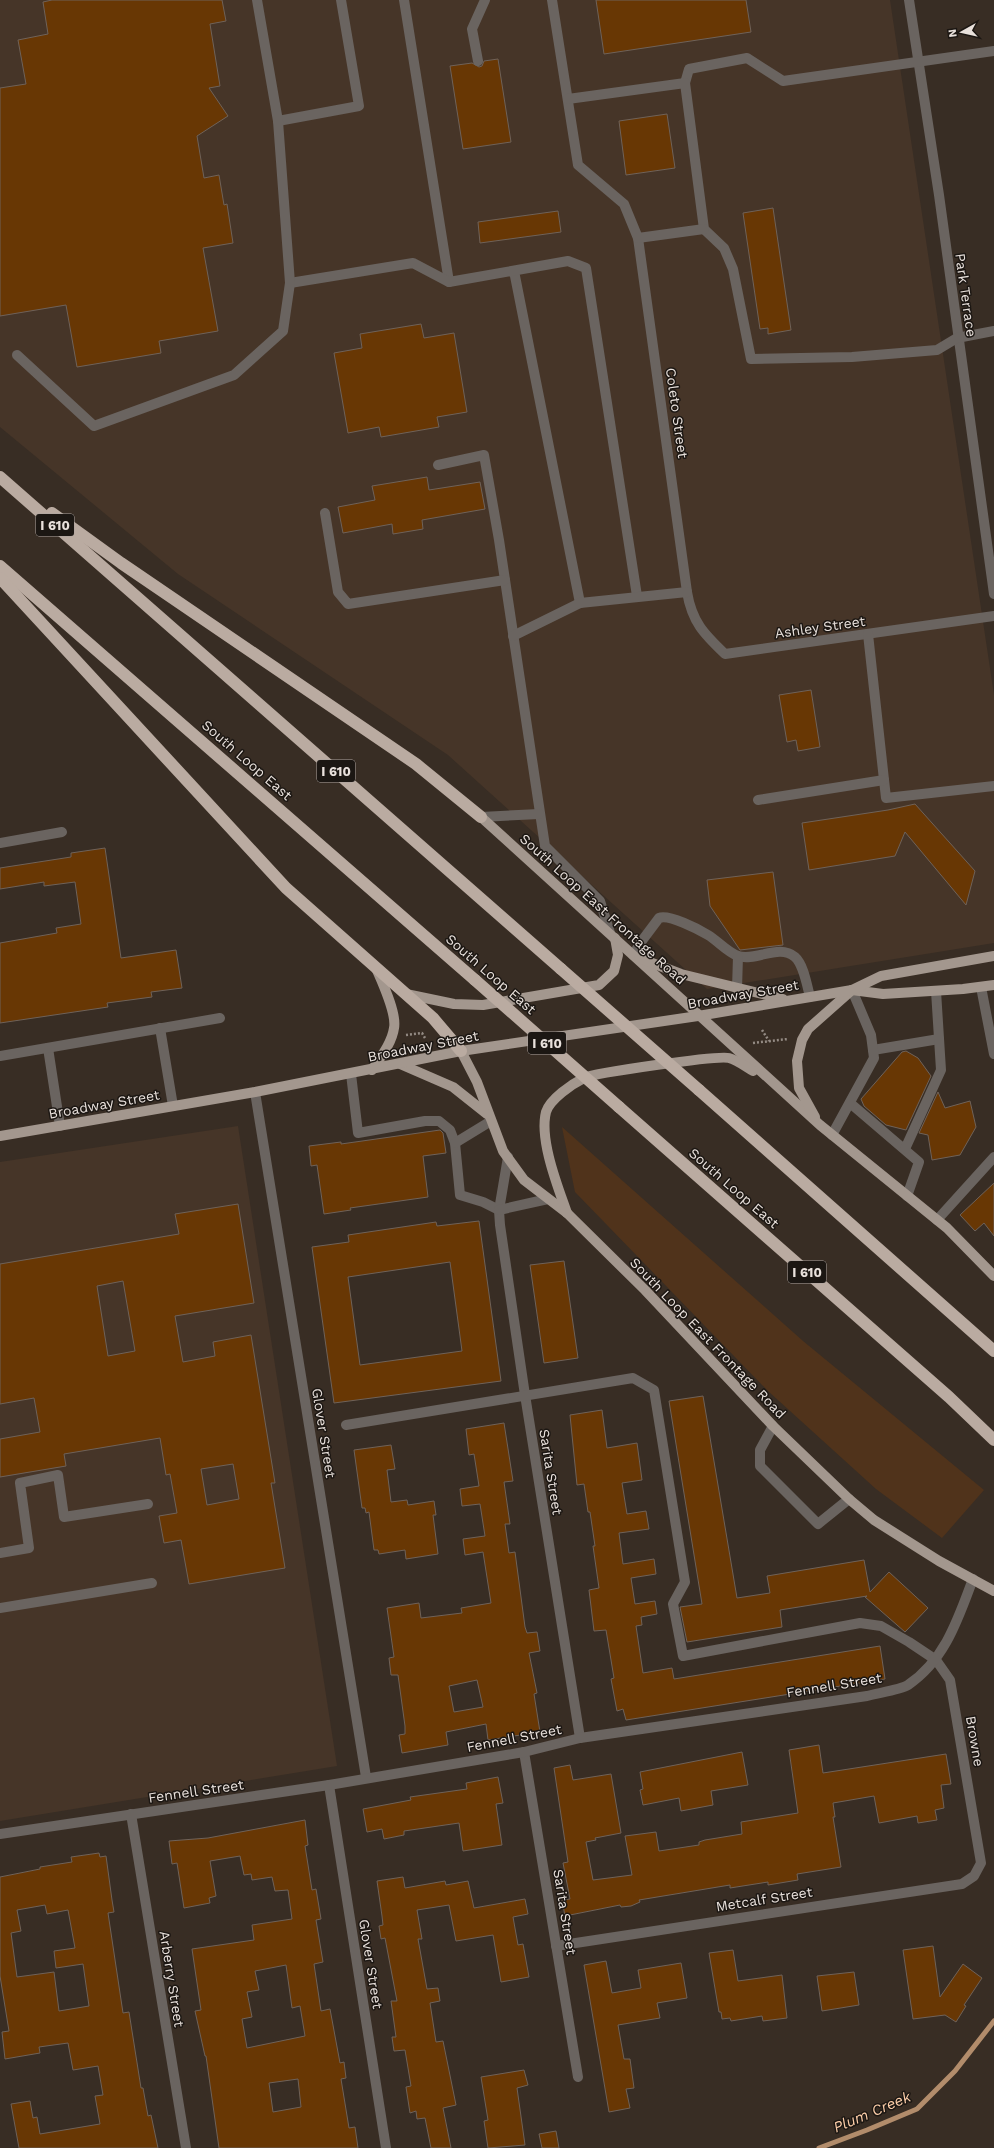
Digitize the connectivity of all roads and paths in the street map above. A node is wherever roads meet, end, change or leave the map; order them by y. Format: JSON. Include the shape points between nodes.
{"nodes":[{"id":1,"x":257,"y":0,"type":"edge"},
{"id":2,"x":341,"y":0,"type":"edge"},
{"id":3,"x":404,"y":0,"type":"edge"},
{"id":4,"x":485,"y":0,"type":"edge"},
{"id":5,"x":552,"y":0,"type":"edge"},
{"id":6,"x":909,"y":0,"type":"edge"},
{"id":7,"x":994,"y":51,"type":"edge"},
{"id":8,"x":478,"y":61,"type":"dead end"},
{"id":9,"x":919,"y":63,"type":"junction"},
{"id":10,"x":685,"y":83,"type":"junction"},
{"id":11,"x":568,"y":99,"type":"junction"},
{"id":12,"x":278,"y":121,"type":"junction"},
{"id":13,"x":704,"y":228,"type":"junction"},
{"id":14,"x":638,"y":238,"type":"junction"},
{"id":15,"x":514,"y":271,"type":"junction"},
{"id":16,"x":449,"y":282,"type":"junction"},
{"id":17,"x":290,"y":283,"type":"junction"},
{"id":18,"x":994,"y":332,"type":"edge"},
{"id":19,"x":958,"y":338,"type":"junction"},
{"id":20,"x":17,"y":355,"type":"dead end"},
{"id":21,"x":438,"y":465,"type":"dead end"},
{"id":22,"x":0,"y":473,"type":"edge"},
{"id":23,"x":0,"y":477,"type":"edge"},
{"id":24,"x":325,"y":513,"type":"dead end"},
{"id":25,"x":0,"y":566,"type":"edge"},
{"id":26,"x":0,"y":578,"type":"edge"},
{"id":27,"x":505,"y":580,"type":"junction"},
{"id":28,"x":688,"y":592,"type":"junction"},
{"id":29,"x":994,"y":594,"type":"edge"},
{"id":30,"x":637,"y":596,"type":"junction"},
{"id":31,"x":580,"y":603,"type":"junction"},
{"id":32,"x":994,"y":616,"type":"edge"},
{"id":33,"x":868,"y":634,"type":"junction"},
{"id":34,"x":513,"y":636,"type":"junction"},
{"id":35,"x":884,"y":780,"type":"junction"},
{"id":36,"x":994,"y":786,"type":"edge"},
{"id":37,"x":758,"y":800,"type":"dead end"},
{"id":38,"x":539,"y":814,"type":"junction"},
{"id":39,"x":481,"y":817,"type":"junction"},
{"id":40,"x":62,"y":832,"type":"dead end"},
{"id":41,"x":0,"y":843,"type":"edge"},
{"id":42,"x":612,"y":935,"type":"junction"},
{"id":43,"x":633,"y":955,"type":"junction"},
{"id":44,"x":738,"y":956,"type":"junction"},
{"id":45,"x":994,"y":956,"type":"edge"},
{"id":46,"x":376,"y":968,"type":"junction"},
{"id":47,"x":994,"y":985,"type":"edge"},
{"id":48,"x":982,"y":986,"type":"junction"},
{"id":49,"x":737,"y":989,"type":"junction"},
{"id":50,"x":852,"y":990,"type":"junction"},
{"id":51,"x":936,"y":991,"type":"junction"},
{"id":52,"x":406,"y":994,"type":"junction"},
{"id":53,"x":810,"y":997,"type":"junction"},
{"id":54,"x":789,"y":1000,"type":"junction"},
{"id":55,"x":698,"y":1016,"type":"junction"},
{"id":56,"x":220,"y":1018,"type":"dead end"},
{"id":57,"x":160,"y":1028,"type":"junction"},
{"id":58,"x":762,"y":1030,"type":"dead end"},
{"id":59,"x":403,"y":1036,"type":"dead end"},
{"id":60,"x":425,"y":1038,"type":"dead end"},
{"id":61,"x":793,"y":1038,"type":"dead end"},
{"id":62,"x":939,"y":1039,"type":"junction"},
{"id":63,"x":769,"y":1041,"type":"junction"},
{"id":64,"x":753,"y":1043,"type":"dead end"},
{"id":65,"x":48,"y":1048,"type":"junction"},
{"id":66,"x":873,"y":1050,"type":"junction"},
{"id":67,"x":461,"y":1051,"type":"junction"},
{"id":68,"x":994,"y":1054,"type":"edge"},
{"id":69,"x":0,"y":1056,"type":"edge"},
{"id":70,"x":400,"y":1064,"type":"junction"},
{"id":71,"x":372,"y":1070,"type":"junction"},
{"id":72,"x":350,"y":1074,"type":"junction"},
{"id":73,"x":769,"y":1079,"type":"junction"},
{"id":74,"x":255,"y":1092,"type":"junction"},
{"id":75,"x":850,"y":1103,"type":"junction"},
{"id":76,"x":173,"y":1106,"type":"junction"},
{"id":77,"x":490,"y":1118,"type":"junction"},
{"id":78,"x":820,"y":1125,"type":"junction"},
{"id":79,"x":60,"y":1126,"type":"junction"},
{"id":80,"x":832,"y":1135,"type":"junction"},
{"id":81,"x":0,"y":1136,"type":"edge"},
{"id":82,"x":455,"y":1143,"type":"junction"},
{"id":83,"x":905,"y":1150,"type":"junction"},
{"id":84,"x":508,"y":1157,"type":"junction"},
{"id":85,"x":994,"y":1158,"type":"edge"},
{"id":86,"x":907,"y":1196,"type":"junction"},
{"id":87,"x":548,"y":1199,"type":"junction"},
{"id":88,"x":499,"y":1210,"type":"junction"},
{"id":89,"x":567,"y":1213,"type":"junction"},
{"id":90,"x":937,"y":1220,"type":"junction"},
{"id":91,"x":994,"y":1276,"type":"edge"},
{"id":92,"x":994,"y":1351,"type":"edge"},
{"id":93,"x":525,"y":1395,"type":"junction"},
{"id":94,"x":346,"y":1425,"type":"dead end"},
{"id":95,"x":773,"y":1426,"type":"junction"},
{"id":96,"x":994,"y":1440,"type":"edge"},
{"id":97,"x":849,"y":1499,"type":"junction"},
{"id":98,"x":148,"y":1504,"type":"dead end"},
{"id":99,"x":0,"y":1553,"type":"edge"},
{"id":100,"x":973,"y":1579,"type":"junction"},
{"id":101,"x":152,"y":1583,"type":"dead end"},
{"id":102,"x":994,"y":1591,"type":"edge"},
{"id":103,"x":0,"y":1608,"type":"edge"},
{"id":104,"x":936,"y":1660,"type":"junction"},
{"id":105,"x":580,"y":1738,"type":"junction"},
{"id":106,"x":524,"y":1752,"type":"junction"},
{"id":107,"x":366,"y":1778,"type":"junction"},
{"id":108,"x":329,"y":1785,"type":"junction"},
{"id":109,"x":131,"y":1814,"type":"junction"},
{"id":110,"x":0,"y":1834,"type":"edge"},
{"id":111,"x":974,"y":1876,"type":"joint"},
{"id":112,"x":556,"y":1946,"type":"junction"},
{"id":113,"x":578,"y":2077,"type":"dead end"},
{"id":114,"x":186,"y":2148,"type":"edge"},
{"id":115,"x":386,"y":2148,"type":"edge"}],
"edges":[{"from":1,"to":12,"type":"street"},
{"from":2,"to":12,"type":"street","via":[[359,106]]},
{"from":3,"to":16,"type":"street"},
{"from":4,"to":8,"type":"street","via":[[472,29]]},
{"from":5,"to":11,"type":"street","name":"Coleto Street"},
{"from":6,"to":9,"type":"street","name":"Park Terrace"},
{"from":7,"to":9,"type":"street"},
{"from":9,"to":10,"type":"street","via":[[783,81],[746,58],[689,69]]},
{"from":9,"to":19,"type":"street","name":"Park Terrace"},
{"from":10,"to":11,"type":"street"},
{"from":10,"to":13,"type":"street"},
{"from":11,"to":14,"type":"street","name":"Coleto Street","via":[[578,165],[624,204]]},
{"from":12,"to":17,"type":"street"},
{"from":13,"to":14,"type":"street"},
{"from":13,"to":19,"type":"street","via":[[724,248],[733,269],[751,359],[852,357],[937,350]]},
{"from":14,"to":28,"type":"street","name":"Coleto Street"},
{"from":15,"to":16,"type":"street"},
{"from":15,"to":30,"type":"street","via":[[568,261],[586,268]]},
{"from":15,"to":31,"type":"street"},
{"from":16,"to":17,"type":"street","via":[[413,263]]},
{"from":17,"to":20,"type":"street","via":[[284,331],[234,375],[94,426]]},
{"from":18,"to":19,"type":"street"},
{"from":19,"to":29,"type":"street","name":"Park Terrace"},
{"from":21,"to":27,"type":"street","via":[[484,455]]},
{"from":22,"to":39,"type":"highway","via":[[121,563],[416,764]]},
{"from":23,"to":92,"type":"highway","number":"I 610","bridge":true},
{"from":24,"to":27,"type":"street","via":[[338,592],[348,604]]},
{"from":25,"to":96,"type":"highway","name":"South Loop East","number":"I 610","bridge":true,"via":[[619,1106],[949,1397]]},
{"from":26,"to":46,"type":"highway","via":[[286,888]]},
{"from":27,"to":34,"type":"street"},
{"from":28,"to":30,"type":"street"},
{"from":28,"to":33,"type":"street","name":"Ashley Street","via":[[690,605],[702,632],[725,654]]},
{"from":30,"to":31,"type":"street"},
{"from":31,"to":34,"type":"street"},
{"from":32,"to":33,"type":"street","name":"Ashley Street"},
{"from":33,"to":35,"type":"street"},
{"from":34,"to":38,"type":"street"},
{"from":35,"to":36,"type":"street","via":[[886,798]]},
{"from":35,"to":37,"type":"street"},
{"from":38,"to":39,"type":"street"},
{"from":38,"to":42,"type":"street","via":[[545,846],[600,901]]},
{"from":39,"to":42,"type":"main road","name":"South Loop East Frontage Road"},
{"from":40,"to":41,"type":"street"},
{"from":42,"to":43,"type":"main road","name":"South Loop East Frontage Road"},
{"from":42,"to":52,"type":"main road","via":[[618,955],[614,971],[599,985],[483,1005],[454,1004]]},
{"from":43,"to":44,"type":"street","via":[[659,918],[664,916],[708,935]]},
{"from":43,"to":49,"type":"main road","via":[[681,974]]},
{"from":43,"to":55,"type":"main road","name":"South Loop East Frontage Road"},
{"from":44,"to":49,"type":"street"},
{"from":44,"to":53,"type":"street","via":[[784,951],[795,957],[800,964]]},
{"from":45,"to":50,"type":"main road","name":"Broadway Street","via":[[881,976]]},
{"from":46,"to":52,"type":"highway"},
{"from":46,"to":71,"type":"main road","via":[[390,1002],[395,1027],[388,1046]]},
{"from":47,"to":48,"type":"main road","name":"Broadway Street"},
{"from":48,"to":51,"type":"main road","name":"Broadway Street"},
{"from":48,"to":68,"type":"street"},
{"from":49,"to":54,"type":"main road"},
{"from":50,"to":51,"type":"main road","name":"Broadway Street","via":[[883,994]]},
{"from":50,"to":53,"type":"main road","name":"Broadway Street"},
{"from":50,"to":66,"type":"street","via":[[872,1035]]},
{"from":50,"to":78,"type":"main road","via":[[808,1029],[802,1040],[797,1061],[799,1088]]},
{"from":51,"to":62,"type":"street"},
{"from":52,"to":67,"type":"highway","via":[[433,1018]]},
{"from":53,"to":54,"type":"main road","name":"Broadway Street"},
{"from":54,"to":55,"type":"main road","name":"Broadway Street"},
{"from":55,"to":67,"type":"main road","name":"Broadway Street"},
{"from":55,"to":73,"type":"main road","name":"South Loop East Frontage Road"},
{"from":56,"to":57,"type":"street"},
{"from":57,"to":65,"type":"street"},
{"from":57,"to":76,"type":"street"},
{"from":58,"to":63,"type":"path"},
{"from":59,"to":60,"type":"path","via":[[422,1033]]},
{"from":61,"to":63,"type":"path"},
{"from":62,"to":66,"type":"street"},
{"from":62,"to":83,"type":"street","via":[[941,1070]]},
{"from":63,"to":64,"type":"path"},
{"from":65,"to":69,"type":"street"},
{"from":65,"to":79,"type":"street"},
{"from":66,"to":75,"type":"street","via":[[874,1058]]},
{"from":67,"to":70,"type":"main road","name":"Broadway Street"},
{"from":67,"to":77,"type":"main road","name":"South Loop East Frontage Road","via":[[477,1082]]},
{"from":70,"to":71,"type":"main road","name":"Broadway Street"},
{"from":70,"to":77,"type":"main road","via":[[453,1087]]},
{"from":71,"to":72,"type":"main road","name":"Broadway Street"},
{"from":72,"to":74,"type":"main road","name":"Broadway Street"},
{"from":72,"to":82,"type":"street","via":[[358,1133],[424,1121],[439,1121],[450,1130]]},
{"from":73,"to":78,"type":"main road","name":"South Loop East Frontage Road"},
{"from":73,"to":89,"type":"main road","via":[[728,1057],[700,1058],[585,1077],[562,1092],[546,1112],[546,1136],[552,1172]]},
{"from":74,"to":76,"type":"main road","name":"Broadway Street"},
{"from":74,"to":107,"type":"street","name":"Glover Street"},
{"from":75,"to":80,"type":"street"},
{"from":75,"to":83,"type":"street"},
{"from":76,"to":79,"type":"main road","name":"Broadway Street"},
{"from":77,"to":82,"type":"street"},
{"from":77,"to":84,"type":"main road","name":"South Loop East Frontage Road","via":[[503,1151]]},
{"from":78,"to":80,"type":"main road","name":"South Loop East Frontage Road"},
{"from":79,"to":81,"type":"main road","name":"Broadway Street"},
{"from":80,"to":86,"type":"main road","name":"South Loop East Frontage Road"},
{"from":82,"to":88,"type":"street","via":[[460,1195]]},
{"from":83,"to":86,"type":"street","via":[[919,1162]]},
{"from":84,"to":87,"type":"main road","name":"South Loop East Frontage Road","via":[[524,1180]]},
{"from":84,"to":88,"type":"street","name":"Sarita Street"},
{"from":85,"to":90,"type":"street"},
{"from":86,"to":90,"type":"main road","name":"South Loop East Frontage Road"},
{"from":87,"to":88,"type":"street"},
{"from":87,"to":89,"type":"main road","name":"South Loop East Frontage Road"},
{"from":88,"to":93,"type":"street","name":"Sarita Street"},
{"from":89,"to":95,"type":"main road","name":"South Loop East Frontage Road","via":[[645,1290]]},
{"from":90,"to":91,"type":"main road","name":"South Loop East Frontage Road"},
{"from":93,"to":94,"type":"street"},
{"from":93,"to":104,"type":"street","via":[[633,1378],[654,1390],[685,1582],[673,1604],[683,1656],[860,1623],[881,1626]]},
{"from":93,"to":105,"type":"street","name":"Sarita Street"},
{"from":95,"to":97,"type":"main road","name":"South Loop East Frontage Road"},
{"from":95,"to":97,"type":"street","via":[[760,1450],[760,1466],[818,1524]]},
{"from":97,"to":100,"type":"main road","name":"South Loop East Frontage Road","via":[[874,1520]]},
{"from":98,"to":99,"type":"street","via":[[64,1517],[58,1475],[20,1483],[29,1548]]},
{"from":100,"to":102,"type":"main road","name":"South Loop East Frontage Road"},
{"from":100,"to":104,"type":"street","name":"Fennell Street","via":[[954,1630]]},
{"from":101,"to":103,"type":"street"},
{"from":104,"to":105,"type":"street","name":"Fennell Street","via":[[907,1686],[866,1696]]},
{"from":104,"to":111,"type":"street","name":"Browne","via":[[950,1680],[981,1863]]},
{"from":105,"to":106,"type":"street","name":"Fennell Street"},
{"from":106,"to":107,"type":"street","name":"Fennell Street"},
{"from":106,"to":112,"type":"street","name":"Sarita Street"},
{"from":107,"to":108,"type":"street","name":"Fennell Street"},
{"from":108,"to":109,"type":"street","name":"Fennell Street"},
{"from":108,"to":115,"type":"street","name":"Glover Street"},
{"from":109,"to":110,"type":"street","name":"Fennell Street"},
{"from":109,"to":114,"type":"street","name":"Arberry Street"},
{"from":111,"to":112,"type":"street","name":"Metcalf Street","via":[[962,1884]]},
{"from":112,"to":113,"type":"street","name":"Sarita Street"}]}
